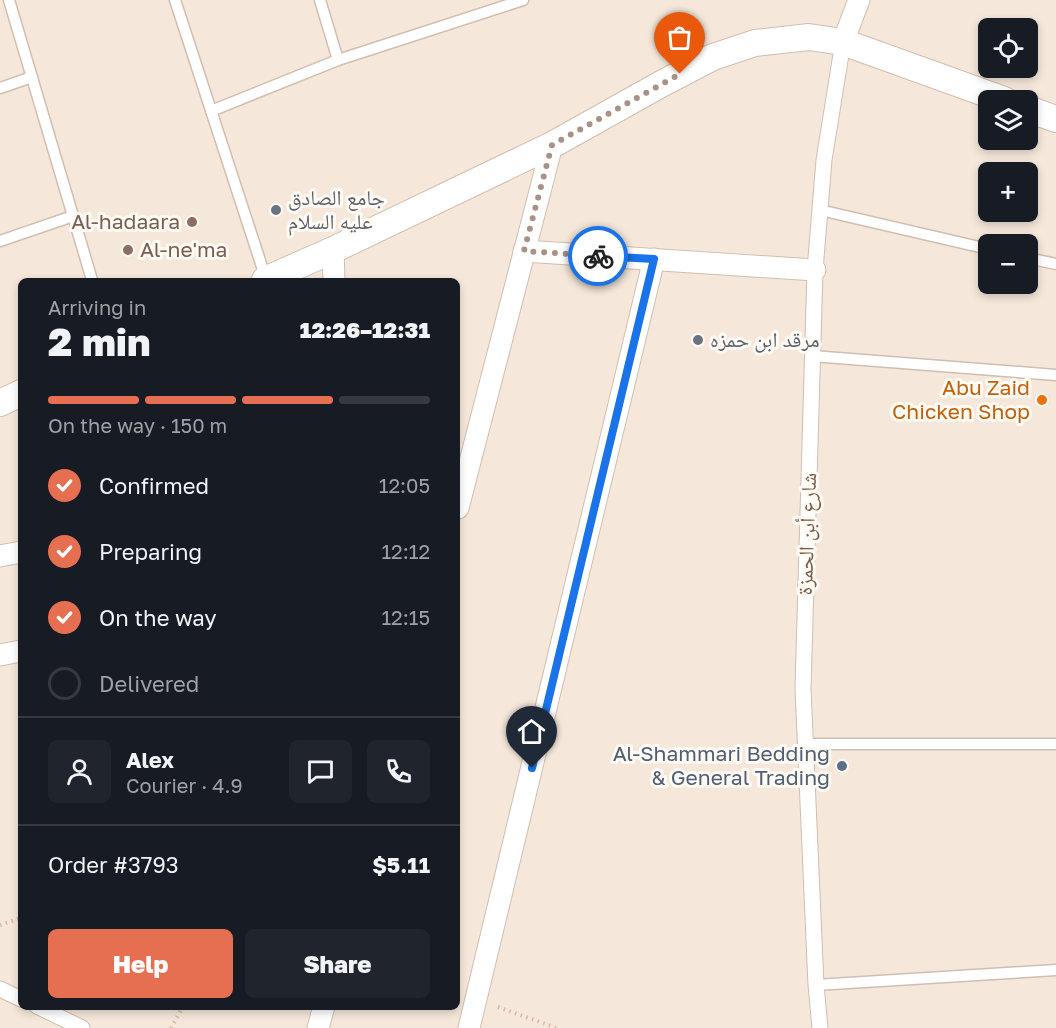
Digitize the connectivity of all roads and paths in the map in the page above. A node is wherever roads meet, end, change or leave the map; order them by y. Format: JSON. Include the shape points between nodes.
{"nodes":[{"id":1,"x":9,"y":0,"type":"edge"},
{"id":2,"x":175,"y":0,"type":"edge"},
{"id":3,"x":320,"y":0,"type":"edge"},
{"id":4,"x":523,"y":0,"type":"edge"},
{"id":5,"x":859,"y":0,"type":"edge"},
{"id":6,"x":843,"y":42,"type":"junction"},
{"id":7,"x":338,"y":60,"type":"junction"},
{"id":8,"x":32,"y":77,"type":"junction"},
{"id":9,"x":0,"y":88,"type":"edge"},
{"id":10,"x":978,"y":91,"type":"edge"},
{"id":11,"x":211,"y":111,"type":"junction"},
{"id":12,"x":1038,"y":113,"type":"edge"},
{"id":13,"x":1056,"y":119,"type":"edge"},
{"id":14,"x":552,"y":145,"type":"junction"},
{"id":15,"x":820,"y":210,"type":"junction"},
{"id":16,"x":73,"y":216,"type":"junction"},
{"id":17,"x":0,"y":241,"type":"edge"},
{"id":18,"x":978,"y":247,"type":"edge"},
{"id":19,"x":333,"y":250,"type":"junction"},
{"id":20,"x":524,"y":251,"type":"junction"},
{"id":21,"x":654,"y":259,"type":"junction"},
{"id":22,"x":1038,"y":260,"type":"edge"},
{"id":23,"x":1056,"y":264,"type":"edge"},
{"id":24,"x":815,"y":270,"type":"junction"},
{"id":25,"x":91,"y":278,"type":"edge"},
{"id":26,"x":265,"y":278,"type":"edge"},
{"id":27,"x":270,"y":278,"type":"edge"},
{"id":28,"x":334,"y":278,"type":"edge"},
{"id":29,"x":812,"y":356,"type":"junction"},
{"id":30,"x":1056,"y":375,"type":"edge"},
{"id":31,"x":18,"y":394,"type":"edge"},
{"id":32,"x":0,"y":403,"type":"edge"},
{"id":33,"x":461,"y":480,"type":"edge"},
{"id":34,"x":18,"y":553,"type":"edge"},
{"id":35,"x":0,"y":556,"type":"edge"},
{"id":36,"x":18,"y":652,"type":"edge"},
{"id":37,"x":0,"y":655,"type":"edge"},
{"id":38,"x":805,"y":744,"type":"junction"},
{"id":39,"x":1056,"y":744,"type":"edge"},
{"id":40,"x":18,"y":919,"type":"edge"},
{"id":41,"x":0,"y":925,"type":"edge"},
{"id":42,"x":1056,"y":970,"type":"edge"},
{"id":43,"x":816,"y":985,"type":"junction"},
{"id":44,"x":0,"y":989,"type":"edge"},
{"id":45,"x":18,"y":998,"type":"edge"},
{"id":46,"x":476,"y":999,"type":"junction"},
{"id":47,"x":45,"y":1010,"type":"edge"},
{"id":48,"x":181,"y":1010,"type":"edge"},
{"id":49,"x":323,"y":1010,"type":"edge"},
{"id":50,"x":82,"y":1028,"type":"edge"},
{"id":51,"x":171,"y":1028,"type":"edge"},
{"id":52,"x":318,"y":1028,"type":"edge"},
{"id":53,"x":470,"y":1028,"type":"edge"},
{"id":54,"x":557,"y":1028,"type":"edge"},
{"id":55,"x":820,"y":1028,"type":"edge"}],
"edges":[{"from":1,"to":8,"type":"lane"},
{"from":2,"to":11,"type":"lane"},
{"from":3,"to":7,"type":"lane"},
{"from":4,"to":7,"type":"lane"},
{"from":5,"to":6,"type":"street"},
{"from":6,"to":10,"type":"street"},
{"from":6,"to":14,"type":"street","via":[[809,37],[755,43],[713,57]]},
{"from":6,"to":15,"type":"street","name":"شارع أبن الحمزة"},
{"from":7,"to":11,"type":"lane"},
{"from":8,"to":9,"type":"lane"},
{"from":8,"to":16,"type":"lane"},
{"from":11,"to":26,"type":"lane"},
{"from":12,"to":13,"type":"street"},
{"from":14,"to":19,"type":"street"},
{"from":14,"to":20,"type":"street"},
{"from":15,"to":18,"type":"lane"},
{"from":15,"to":24,"type":"street","name":"شارع أبن الحمزة"},
{"from":16,"to":17,"type":"lane"},
{"from":16,"to":25,"type":"lane"},
{"from":19,"to":27,"type":"street"},
{"from":19,"to":28,"type":"street"},
{"from":20,"to":21,"type":"street"},
{"from":20,"to":33,"type":"street"},
{"from":21,"to":24,"type":"street"},
{"from":21,"to":46,"type":"street"},
{"from":22,"to":23,"type":"lane"},
{"from":24,"to":29,"type":"street","name":"شارع أبن الحمزة"},
{"from":29,"to":30,"type":"lane"},
{"from":29,"to":38,"type":"street","name":"شارع أبن الحمزة","via":[[803,688]]},
{"from":31,"to":32,"type":"street"},
{"from":34,"to":35,"type":"street"},
{"from":36,"to":37,"type":"street"},
{"from":38,"to":39,"type":"lane"},
{"from":38,"to":43,"type":"street","name":"شارع أبن الحمزة"},
{"from":40,"to":41,"type":"path"},
{"from":42,"to":43,"type":"lane"},
{"from":43,"to":55,"type":"street","name":"شارع أبن الحمزة"},
{"from":44,"to":45,"type":"street"},
{"from":46,"to":53,"type":"street"},
{"from":46,"to":54,"type":"path"},
{"from":47,"to":50,"type":"street"},
{"from":48,"to":51,"type":"path"},
{"from":49,"to":52,"type":"street"}]}
